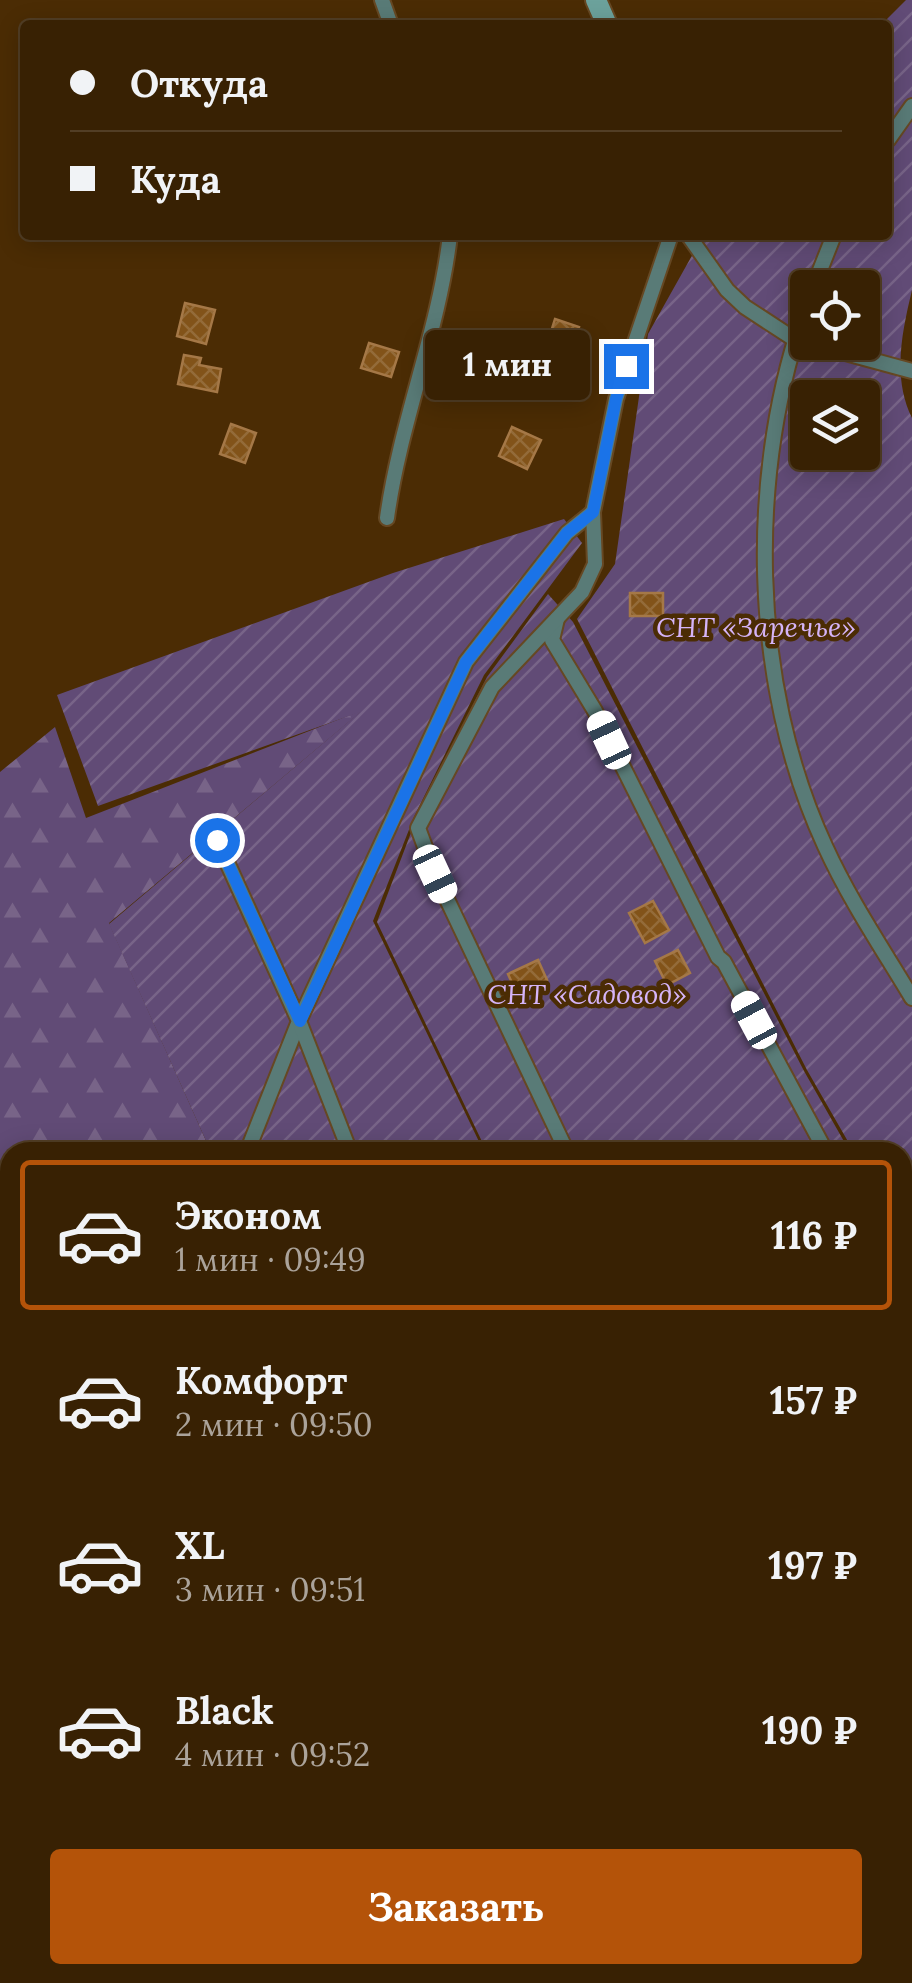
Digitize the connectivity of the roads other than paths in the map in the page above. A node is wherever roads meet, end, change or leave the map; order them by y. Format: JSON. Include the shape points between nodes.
{"nodes":[{"id":1,"x":912,"y":106,"type":"edge"},
{"id":2,"x":892,"y":134,"type":"edge"},
{"id":3,"x":449,"y":240,"type":"edge"},
{"id":4,"x":669,"y":240,"type":"edge"},
{"id":5,"x":692,"y":240,"type":"edge"},
{"id":6,"x":832,"y":240,"type":"edge"},
{"id":7,"x":820,"y":270,"type":"edge"},
{"id":8,"x":790,"y":336,"type":"edge"},
{"id":9,"x":790,"y":360,"type":"edge"},
{"id":10,"x":869,"y":360,"type":"edge"},
{"id":11,"x":912,"y":372,"type":"edge"},
{"id":12,"x":593,"y":512,"type":"junction"},
{"id":13,"x":387,"y":518,"type":"dead end"},
{"id":14,"x":558,"y":614,"type":"junction"},
{"id":15,"x":217,"y":840,"type":"dead end"},
{"id":16,"x":912,"y":998,"type":"edge"},
{"id":17,"x":300,"y":1021,"type":"junction"},
{"id":18,"x":251,"y":1142,"type":"edge"},
{"id":19,"x":346,"y":1142,"type":"edge"},
{"id":20,"x":562,"y":1142,"type":"edge"},
{"id":21,"x":821,"y":1142,"type":"edge"}],
"edges":[{"from":1,"to":2,"type":"street"},
{"from":3,"to":13,"type":"street"},
{"from":4,"to":12,"type":"street","via":[[616,399]]},
{"from":5,"to":8,"type":"street","via":[[727,290]]},
{"from":6,"to":7,"type":"street"},
{"from":9,"to":16,"type":"street","via":[[768,475],[765,563],[780,704],[824,844]]},
{"from":10,"to":11,"type":"street"},
{"from":12,"to":14,"type":"street","via":[[595,564],[582,592]]},
{"from":12,"to":17,"type":"street","via":[[567,533],[466,662]]},
{"from":14,"to":20,"type":"street","via":[[492,687],[418,828]]},
{"from":14,"to":21,"type":"street","via":[[552,640]]},
{"from":15,"to":17,"type":"street"},
{"from":17,"to":18,"type":"street"},
{"from":17,"to":19,"type":"street"}]}
